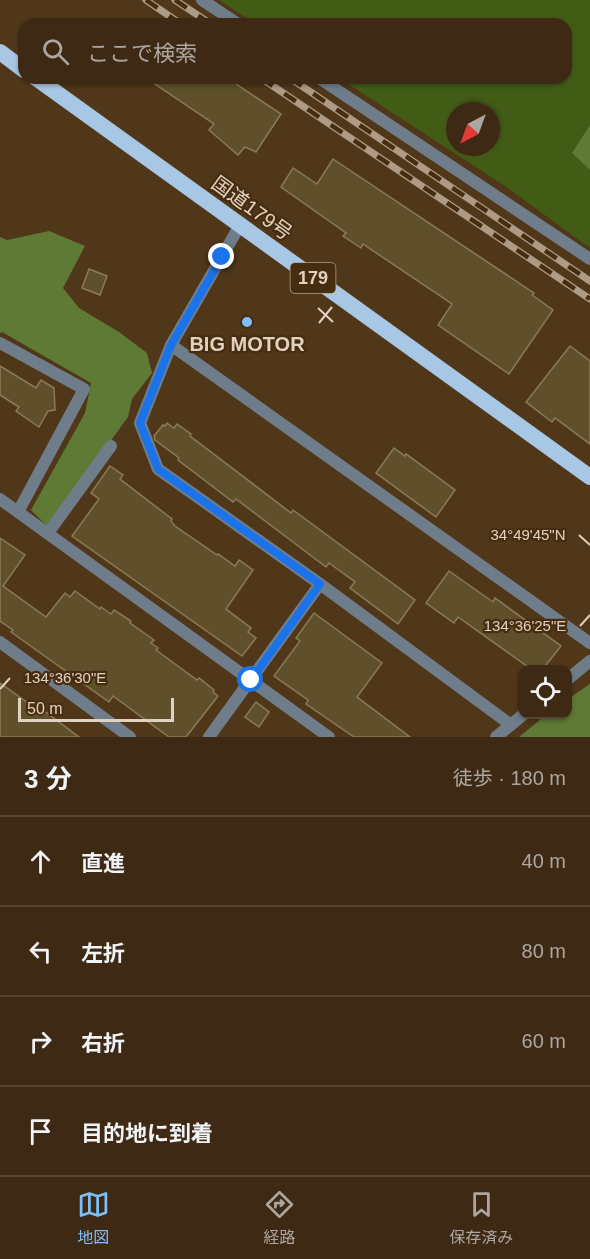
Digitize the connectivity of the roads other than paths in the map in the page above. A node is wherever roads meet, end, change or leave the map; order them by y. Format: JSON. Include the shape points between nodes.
{"nodes":[{"id":1,"x":202,"y":0,"type":"edge"},
{"id":2,"x":229,"y":18,"type":"edge"},
{"id":3,"x":0,"y":52,"type":"edge"},
{"id":4,"x":18,"y":66,"type":"edge"},
{"id":5,"x":44,"y":84,"type":"edge"},
{"id":6,"x":328,"y":84,"type":"edge"},
{"id":7,"x":240,"y":225,"type":"junction"},
{"id":8,"x":590,"y":259,"type":"edge"},
{"id":9,"x":0,"y":343,"type":"edge"},
{"id":10,"x":171,"y":345,"type":"junction"},
{"id":11,"x":111,"y":446,"type":"dead end"},
{"id":12,"x":590,"y":477,"type":"edge"},
{"id":13,"x":0,"y":499,"type":"edge"},
{"id":14,"x":18,"y":512,"type":"junction"},
{"id":15,"x":48,"y":533,"type":"junction"},
{"id":16,"x":320,"y":584,"type":"junction"},
{"id":17,"x":0,"y":642,"type":"edge"},
{"id":18,"x":590,"y":643,"type":"edge"},
{"id":19,"x":590,"y":662,"type":"edge"},
{"id":20,"x":572,"y":676,"type":"edge"},
{"id":21,"x":251,"y":680,"type":"junction"},
{"id":22,"x":518,"y":719,"type":"edge"},
{"id":23,"x":511,"y":724,"type":"junction"},
{"id":24,"x":130,"y":737,"type":"edge"},
{"id":25,"x":209,"y":737,"type":"edge"},
{"id":26,"x":329,"y":737,"type":"edge"},
{"id":27,"x":496,"y":737,"type":"edge"}],
"edges":[{"from":1,"to":2,"type":"street"},
{"from":3,"to":4,"type":"highway"},
{"from":5,"to":7,"type":"highway","name":"国道179号","number":"179"},
{"from":6,"to":8,"type":"street"},
{"from":7,"to":10,"type":"street"},
{"from":7,"to":12,"type":"highway","name":"国道179号","number":"179"},
{"from":9,"to":14,"type":"street","via":[[84,389]]},
{"from":10,"to":16,"type":"street","via":[[140,423],[158,469]]},
{"from":10,"to":18,"type":"street"},
{"from":11,"to":15,"type":"street"},
{"from":13,"to":14,"type":"street"},
{"from":14,"to":15,"type":"street"},
{"from":15,"to":21,"type":"street"},
{"from":16,"to":21,"type":"street"},
{"from":16,"to":23,"type":"street"},
{"from":17,"to":24,"type":"street"},
{"from":19,"to":20,"type":"street"},
{"from":21,"to":25,"type":"street"},
{"from":21,"to":26,"type":"street"},
{"from":22,"to":23,"type":"street"},
{"from":23,"to":27,"type":"street"}]}
